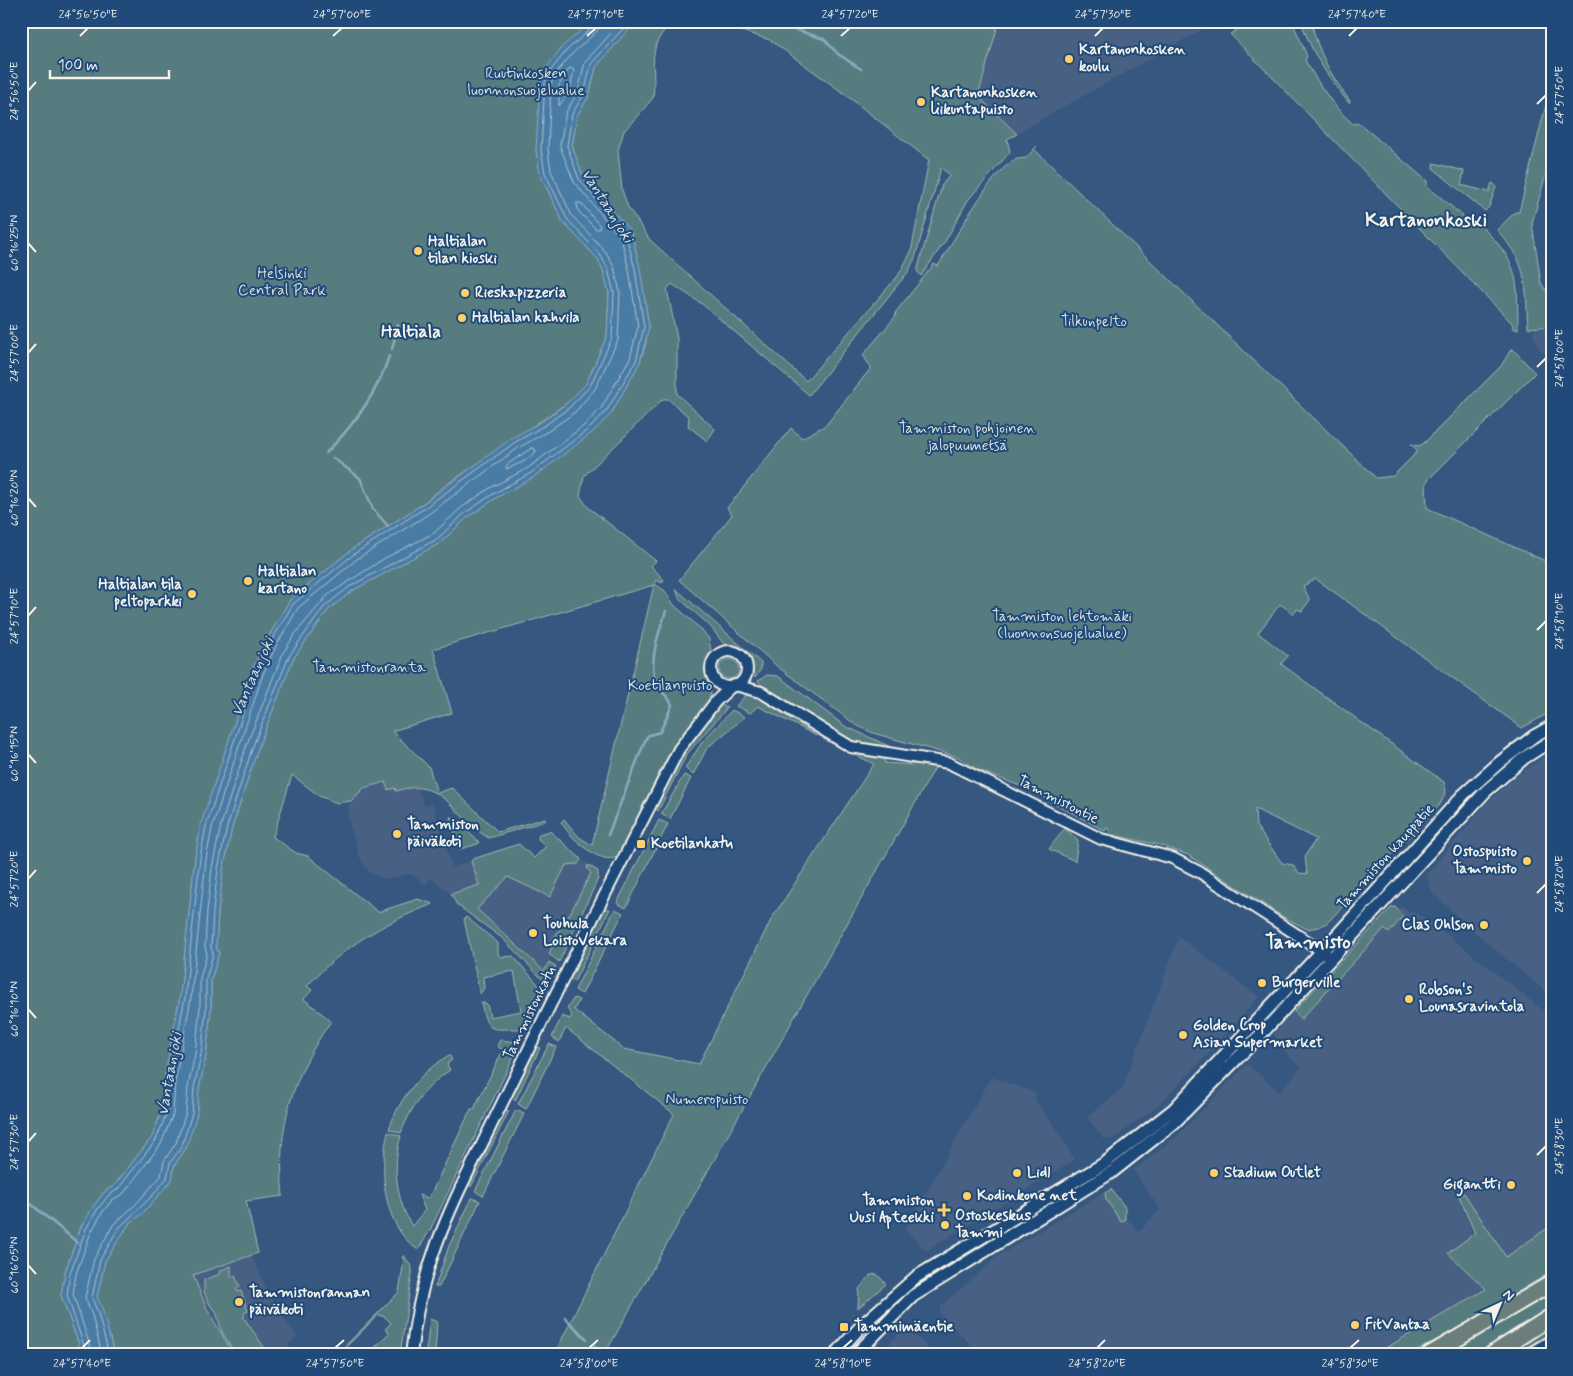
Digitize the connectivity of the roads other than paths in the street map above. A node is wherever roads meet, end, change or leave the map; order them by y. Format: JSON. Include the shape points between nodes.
{"nodes":[{"id":1,"x":746,"y":668,"type":"junction"},
{"id":2,"x":716,"y":680,"type":"junction"},
{"id":3,"x":734,"y":686,"type":"junction"},
{"id":4,"x":761,"y":692,"type":"junction"},
{"id":5,"x":716,"y":701,"type":"junction"},
{"id":6,"x":1552,"y":726,"type":"edge"},
{"id":7,"x":1552,"y":740,"type":"edge"},
{"id":8,"x":1326,"y":955,"type":"junction"},
{"id":9,"x":1552,"y":1283,"type":"edge"},
{"id":10,"x":1552,"y":1316,"type":"edge"},
{"id":11,"x":1552,"y":1340,"type":"edge"},
{"id":12,"x":411,"y":1355,"type":"edge"},
{"id":13,"x":835,"y":1355,"type":"edge"},
{"id":14,"x":855,"y":1355,"type":"edge"},
{"id":15,"x":1429,"y":1355,"type":"edge"},
{"id":16,"x":1491,"y":1355,"type":"edge"},
{"id":17,"x":1527,"y":1355,"type":"edge"}],
"edges":[{"from":1,"to":2,"type":"street","via":[[738,654],[722,653],[712,666]]},
{"from":1,"to":3,"type":"street","via":[[744,679]]},
{"from":1,"to":4,"type":"street","name":"Tammistontie"},
{"from":2,"to":3,"type":"street","via":[[722,685]]},
{"from":2,"to":5,"type":"street"},
{"from":3,"to":4,"type":"street","name":"Tammistontie"},
{"from":3,"to":5,"type":"street","name":"Tammistonkatu"},
{"from":4,"to":8,"type":"street","name":"Tammistontie","via":[[851,747],[949,763],[1101,839],[1172,858]]},
{"from":5,"to":12,"type":"street","name":"Tammistonkatu","via":[[679,749],[443,1224],[417,1308]]},
{"from":6,"to":8,"type":"main road","name":"Tammiston kauppatie","via":[[1500,762],[1463,795]]},
{"from":7,"to":8,"type":"main road","name":"Tammiston kauppatie","via":[[1524,758],[1486,791]]},
{"from":8,"to":13,"type":"main road","name":"Tammiston kauppatie","via":[[1174,1110],[1106,1163],[916,1277],[863,1324]]},
{"from":8,"to":14,"type":"main road","name":"Tammiston kauppatie","via":[[1174,1124],[1112,1172],[913,1296]]},
{"from":9,"to":15,"type":"highway"},
{"from":10,"to":16,"type":"highway"},
{"from":11,"to":17,"type":"street"}]}
